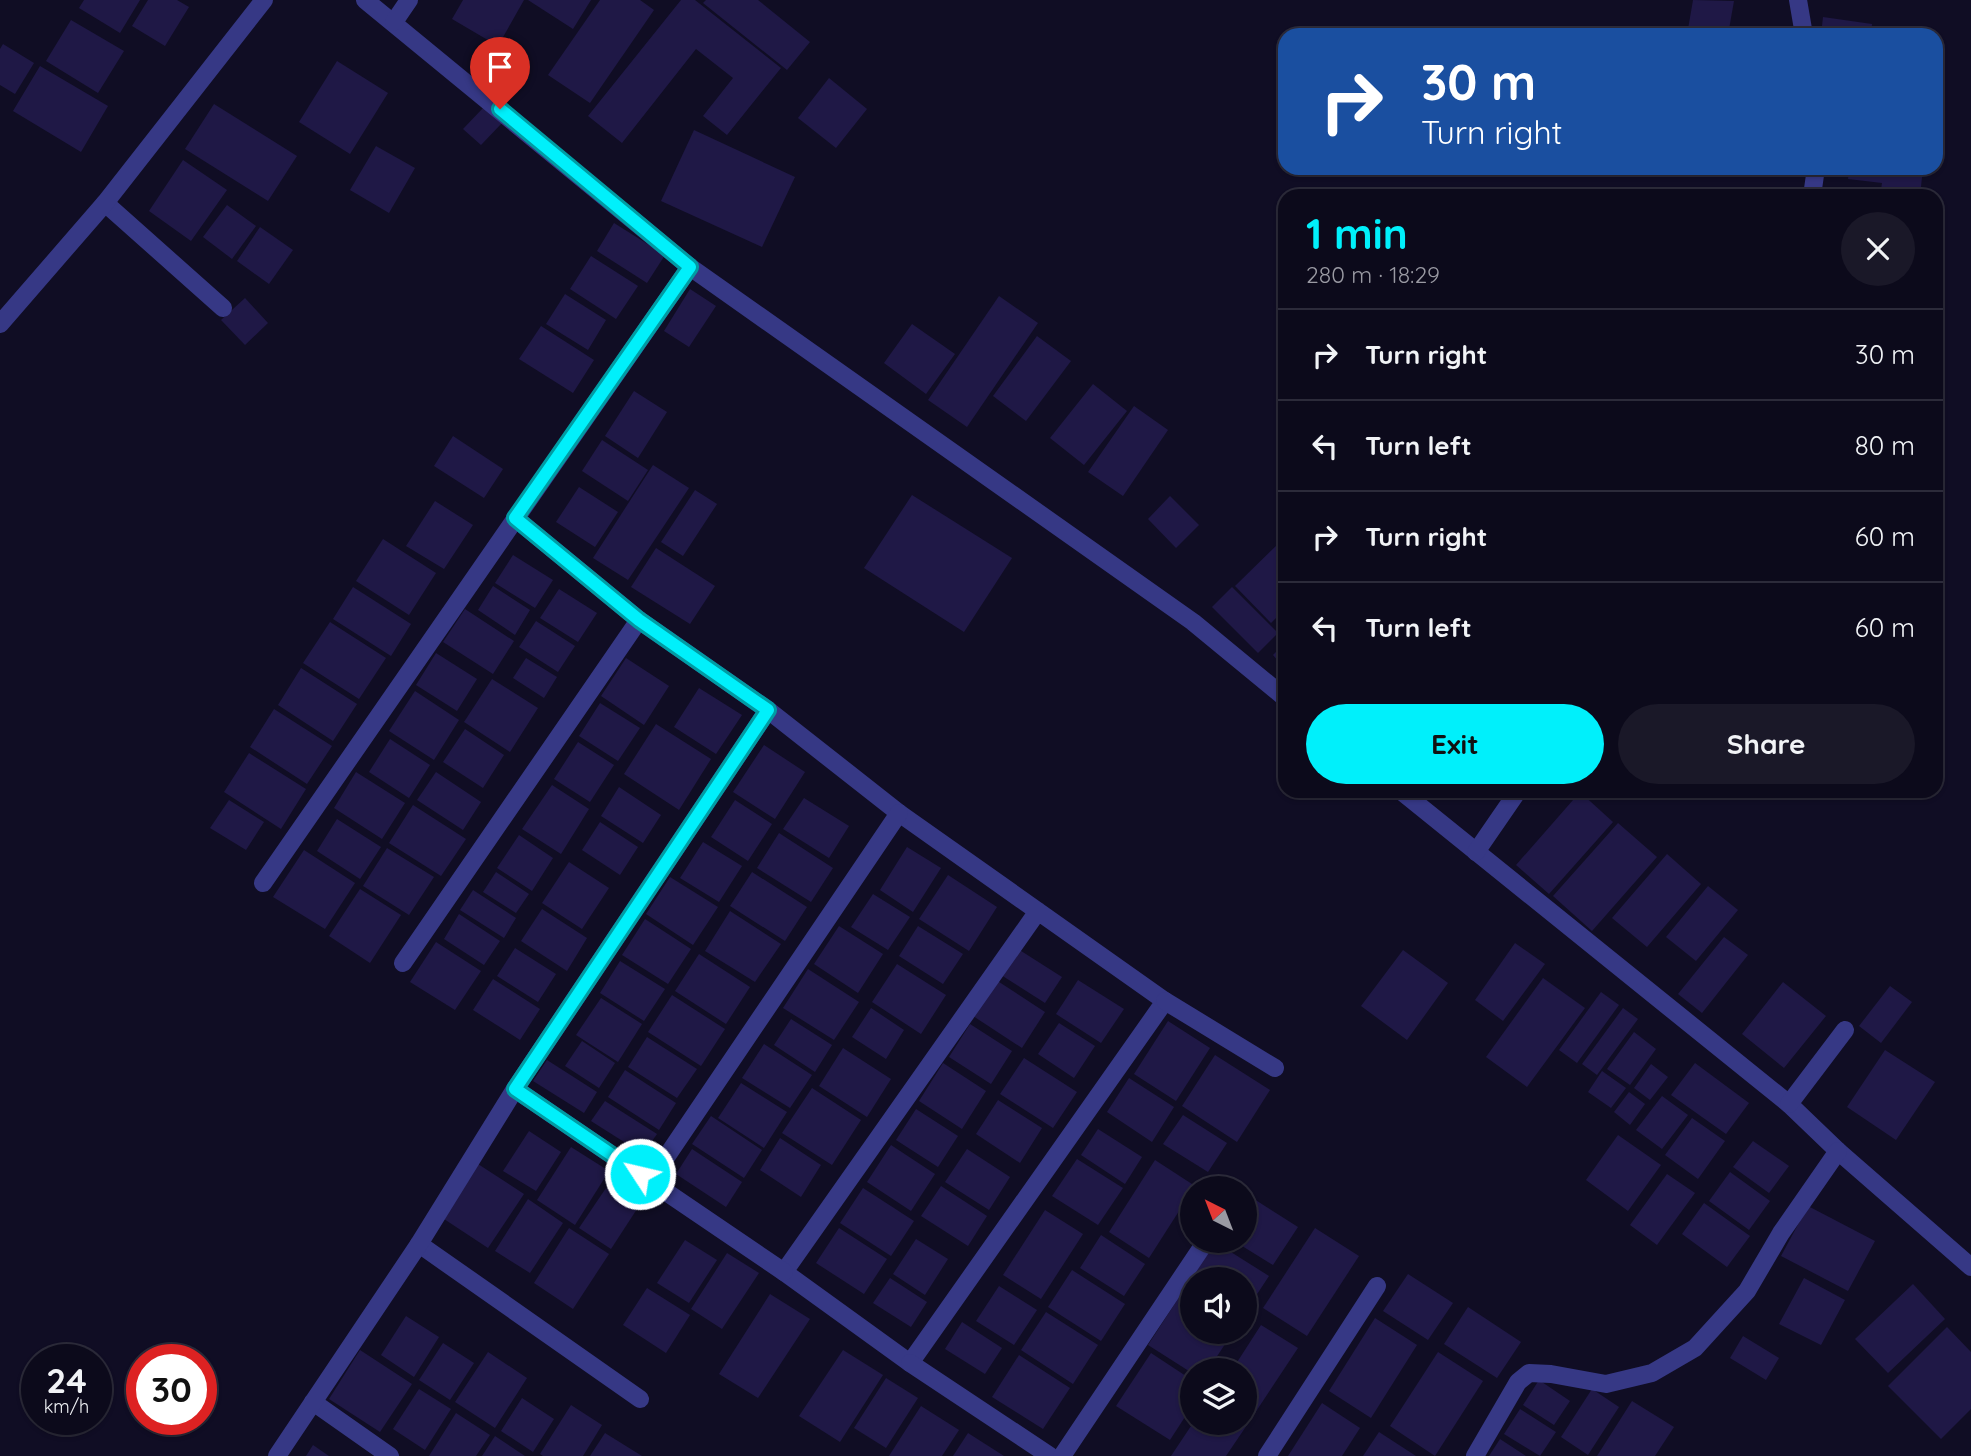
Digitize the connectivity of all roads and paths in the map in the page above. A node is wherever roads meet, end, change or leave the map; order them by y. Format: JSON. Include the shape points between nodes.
{"nodes":[{"id":1,"x":264,"y":0,"type":"edge"},
{"id":2,"x":365,"y":0,"type":"edge"},
{"id":3,"x":409,"y":0,"type":"edge"},
{"id":4,"x":1798,"y":0,"type":"edge"},
{"id":5,"x":394,"y":22,"type":"junction"},
{"id":6,"x":1803,"y":28,"type":"edge"},
{"id":7,"x":106,"y":202,"type":"junction"},
{"id":8,"x":690,"y":267,"type":"junction"},
{"id":9,"x":223,"y":308,"type":"dead end"},
{"id":10,"x":0,"y":324,"type":"edge"},
{"id":11,"x":515,"y":518,"type":"junction"},
{"id":12,"x":639,"y":620,"type":"junction"},
{"id":13,"x":1278,"y":692,"type":"edge"},
{"id":14,"x":768,"y":710,"type":"junction"},
{"id":15,"x":1410,"y":798,"type":"edge"},
{"id":16,"x":1513,"y":798,"type":"edge"},
{"id":17,"x":899,"y":813,"type":"junction"},
{"id":18,"x":1476,"y":852,"type":"junction"},
{"id":19,"x":263,"y":883,"type":"dead end"},
{"id":20,"x":1038,"y":911,"type":"junction"},
{"id":21,"x":403,"y":962,"type":"dead end"},
{"id":22,"x":1165,"y":1001,"type":"junction"},
{"id":23,"x":1845,"y":1030,"type":"dead end"},
{"id":24,"x":1275,"y":1068,"type":"dead end"},
{"id":25,"x":515,"y":1089,"type":"junction"},
{"id":26,"x":1789,"y":1104,"type":"junction"},
{"id":27,"x":1838,"y":1151,"type":"junction"},
{"id":28,"x":650,"y":1181,"type":"junction"},
{"id":29,"x":419,"y":1244,"type":"junction"},
{"id":30,"x":1198,"y":1253,"type":"edge"},
{"id":31,"x":1971,"y":1267,"type":"edge"},
{"id":32,"x":783,"y":1272,"type":"junction"},
{"id":33,"x":1377,"y":1286,"type":"dead end"},
{"id":34,"x":910,"y":1363,"type":"junction"},
{"id":35,"x":640,"y":1399,"type":"dead end"},
{"id":36,"x":313,"y":1402,"type":"junction"},
{"id":37,"x":277,"y":1456,"type":"edge"},
{"id":38,"x":390,"y":1456,"type":"edge"},
{"id":39,"x":1050,"y":1456,"type":"edge"},
{"id":40,"x":1062,"y":1456,"type":"edge"},
{"id":41,"x":1266,"y":1456,"type":"edge"},
{"id":42,"x":1475,"y":1456,"type":"edge"}],
"edges":[{"from":1,"to":7,"type":"street"},
{"from":2,"to":5,"type":"street"},
{"from":3,"to":5,"type":"street"},
{"from":4,"to":6,"type":"street"},
{"from":5,"to":8,"type":"street"},
{"from":7,"to":9,"type":"street"},
{"from":7,"to":10,"type":"street"},
{"from":8,"to":11,"type":"street"},
{"from":8,"to":13,"type":"street","via":[[1192,622]]},
{"from":11,"to":12,"type":"street"},
{"from":11,"to":19,"type":"street"},
{"from":12,"to":14,"type":"street"},
{"from":12,"to":21,"type":"street"},
{"from":14,"to":17,"type":"street"},
{"from":14,"to":25,"type":"street"},
{"from":15,"to":18,"type":"street"},
{"from":16,"to":18,"type":"street"},
{"from":17,"to":20,"type":"street"},
{"from":17,"to":28,"type":"street"},
{"from":18,"to":26,"type":"street"},
{"from":20,"to":22,"type":"street"},
{"from":20,"to":32,"type":"street"},
{"from":22,"to":24,"type":"street"},
{"from":22,"to":34,"type":"street"},
{"from":23,"to":26,"type":"street"},
{"from":25,"to":28,"type":"street"},
{"from":25,"to":29,"type":"street"},
{"from":26,"to":27,"type":"street"},
{"from":27,"to":31,"type":"street"},
{"from":27,"to":42,"type":"street","via":[[1747,1291],[1695,1348],[1652,1373],[1606,1384],[1530,1373],[1518,1382]]},
{"from":28,"to":32,"type":"street"},
{"from":29,"to":35,"type":"street"},
{"from":29,"to":36,"type":"street"},
{"from":30,"to":40,"type":"street"},
{"from":32,"to":34,"type":"street"},
{"from":33,"to":41,"type":"street"},
{"from":34,"to":39,"type":"street"},
{"from":36,"to":37,"type":"street"},
{"from":36,"to":38,"type":"street"}]}
